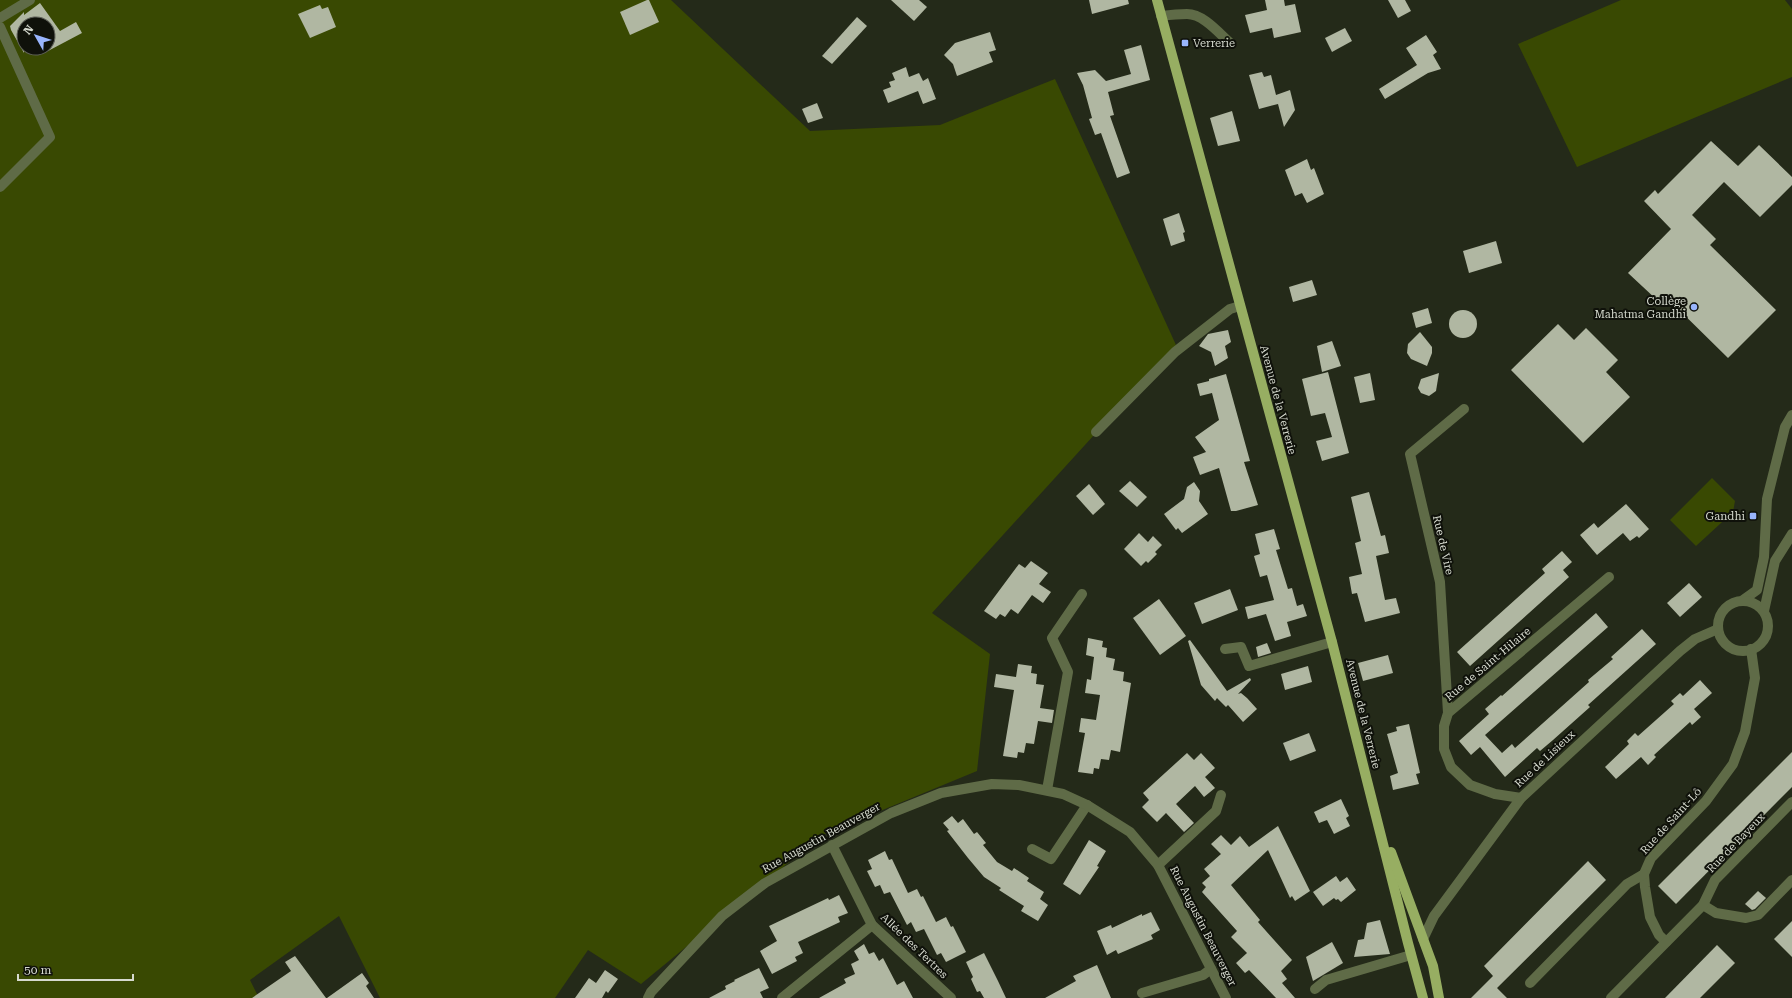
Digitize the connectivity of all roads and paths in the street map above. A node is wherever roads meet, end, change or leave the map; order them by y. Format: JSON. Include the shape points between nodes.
{"nodes":[{"id":1,"x":30,"y":0,"type":"edge"},
{"id":2,"x":1157,"y":0,"type":"edge"},
{"id":3,"x":1161,"y":16,"type":"junction"},
{"id":4,"x":0,"y":18,"type":"edge"},
{"id":5,"x":0,"y":27,"type":"edge"},
{"id":6,"x":1229,"y":42,"type":"dead end"},
{"id":7,"x":0,"y":187,"type":"edge"},
{"id":8,"x":1240,"y":306,"type":"junction"},
{"id":9,"x":1464,"y":409,"type":"dead end"},
{"id":10,"x":1792,"y":415,"type":"edge"},
{"id":11,"x":1096,"y":432,"type":"dead end"},
{"id":12,"x":1792,"y":534,"type":"edge"},
{"id":13,"x":1609,"y":577,"type":"dead end"},
{"id":14,"x":1082,"y":594,"type":"dead end"},
{"id":15,"x":1743,"y":600,"type":"junction"},
{"id":16,"x":1764,"y":611,"type":"junction"},
{"id":17,"x":1718,"y":629,"type":"junction"},
{"id":18,"x":1332,"y":642,"type":"junction"},
{"id":19,"x":1224,"y":649,"type":"dead end"},
{"id":20,"x":1751,"y":649,"type":"junction"},
{"id":21,"x":1448,"y":713,"type":"junction"},
{"id":22,"x":1047,"y":790,"type":"junction"},
{"id":23,"x":1221,"y":795,"type":"dead end"},
{"id":24,"x":1521,"y":798,"type":"junction"},
{"id":25,"x":1792,"y":802,"type":"edge"},
{"id":26,"x":1087,"y":805,"type":"junction"},
{"id":27,"x":1375,"y":808,"type":"junction"},
{"id":28,"x":832,"y":845,"type":"junction"},
{"id":29,"x":1032,"y":849,"type":"dead end"},
{"id":30,"x":1158,"y":865,"type":"junction"},
{"id":31,"x":1644,"y":874,"type":"junction"},
{"id":32,"x":1792,"y":880,"type":"edge"},
{"id":33,"x":1703,"y":905,"type":"junction"},
{"id":34,"x":872,"y":925,"type":"junction"},
{"id":35,"x":1423,"y":939,"type":"junction"},
{"id":36,"x":1666,"y":942,"type":"junction"},
{"id":37,"x":1411,"y":955,"type":"junction"},
{"id":38,"x":1211,"y":969,"type":"junction"},
{"id":39,"x":1530,"y":983,"type":"dead end"},
{"id":40,"x":1315,"y":989,"type":"dead end"},
{"id":41,"x":1142,"y":993,"type":"dead end"},
{"id":42,"x":648,"y":998,"type":"edge"},
{"id":43,"x":782,"y":998,"type":"edge"},
{"id":44,"x":951,"y":998,"type":"edge"},
{"id":45,"x":1226,"y":998,"type":"edge"},
{"id":46,"x":1423,"y":998,"type":"edge"},
{"id":47,"x":1439,"y":998,"type":"edge"},
{"id":48,"x":1611,"y":998,"type":"edge"}],
"edges":[{"from":1,"to":4,"type":"street"},
{"from":2,"to":3,"type":"main road","name":"Avenue de la Verrerie"},
{"from":3,"to":6,"type":"street","via":[[1195,16]]},
{"from":3,"to":8,"type":"main road","name":"Avenue de la Verrerie"},
{"from":5,"to":7,"type":"street","via":[[50,137]]},
{"from":8,"to":11,"type":"street","via":[[1230,309],[1175,352]]},
{"from":8,"to":18,"type":"main road","name":"Avenue de la Verrerie"},
{"from":9,"to":21,"type":"street","name":"Rue de Vire","via":[[1410,454],[1440,582]]},
{"from":10,"to":15,"type":"street","via":[[1785,427],[1766,498],[1764,558],[1757,590]]},
{"from":12,"to":16,"type":"street","via":[[1775,561]]},
{"from":13,"to":21,"type":"street","name":"Rue de Saint-Hilaire"},
{"from":14,"to":22,"type":"street","via":[[1052,638],[1068,672]]},
{"from":15,"to":16,"type":"street"},
{"from":15,"to":17,"type":"street","via":[[1733,602],[1724,609],[1719,618]]},
{"from":16,"to":20,"type":"street","via":[[1768,626],[1766,633],[1763,640]]},
{"from":17,"to":20,"type":"street","via":[[1721,638],[1730,647],[1743,651]]},
{"from":17,"to":24,"type":"street","name":"Rue de Lisieux","via":[[1695,639],[1680,651]]},
{"from":18,"to":19,"type":"street","via":[[1249,666],[1241,647]]},
{"from":18,"to":27,"type":"main road","name":"Avenue de la Verrerie"},
{"from":20,"to":31,"type":"street","name":"Rue de Saint-Lô","via":[[1755,678],[1745,732],[1733,764],[1706,801],[1651,858]]},
{"from":21,"to":24,"type":"street","name":"Rue de Saint-Hilaire","via":[[1444,726],[1444,749],[1451,767],[1470,785],[1495,794]]},
{"from":22,"to":26,"type":"street","name":"Rue Augustin Beauverger"},
{"from":22,"to":28,"type":"street","name":"Rue Augustin Beauverger","via":[[992,784],[941,793],[891,813]]},
{"from":23,"to":30,"type":"street","name":"Rue Augustin Beauverger","via":[[1216,811]]},
{"from":24,"to":35,"type":"street","name":"Rue de Lisieux","via":[[1434,916]]},
{"from":25,"to":33,"type":"street","name":"Rue de Bayeux","via":[[1715,880]]},
{"from":26,"to":29,"type":"street","via":[[1051,859]]},
{"from":26,"to":30,"type":"street","name":"Rue Augustin Beauverger","via":[[1130,832]]},
{"from":27,"to":35,"type":"main road","name":"Avenue de la Verrerie"},
{"from":27,"to":37,"type":"main road","name":"Avenue de la Verrerie"},
{"from":28,"to":34,"type":"street","name":"Allée des Tertres"},
{"from":28,"to":42,"type":"street","name":"Rue Augustin Beauverger","via":[[765,883],[722,916]]},
{"from":30,"to":38,"type":"street","name":"Rue Augustin Beauverger"},
{"from":31,"to":36,"type":"street","via":[[1650,917],[1659,935]]},
{"from":31,"to":39,"type":"street","via":[[1627,884]]},
{"from":32,"to":33,"type":"street","via":[[1758,915],[1746,918],[1716,913]]},
{"from":33,"to":36,"type":"street","name":"Rue de Bayeux"},
{"from":34,"to":43,"type":"street"},
{"from":34,"to":44,"type":"street","name":"Allée des Tertres"},
{"from":35,"to":47,"type":"main road","name":"Avenue de la Verrerie","via":[[1433,966]]},
{"from":36,"to":48,"type":"street"},
{"from":37,"to":40,"type":"street","via":[[1326,980]]},
{"from":37,"to":46,"type":"main road","name":"Avenue de la Verrerie"},
{"from":38,"to":41,"type":"street","via":[[1203,975]]},
{"from":38,"to":45,"type":"street","name":"Rue Augustin Beauverger"}]}
